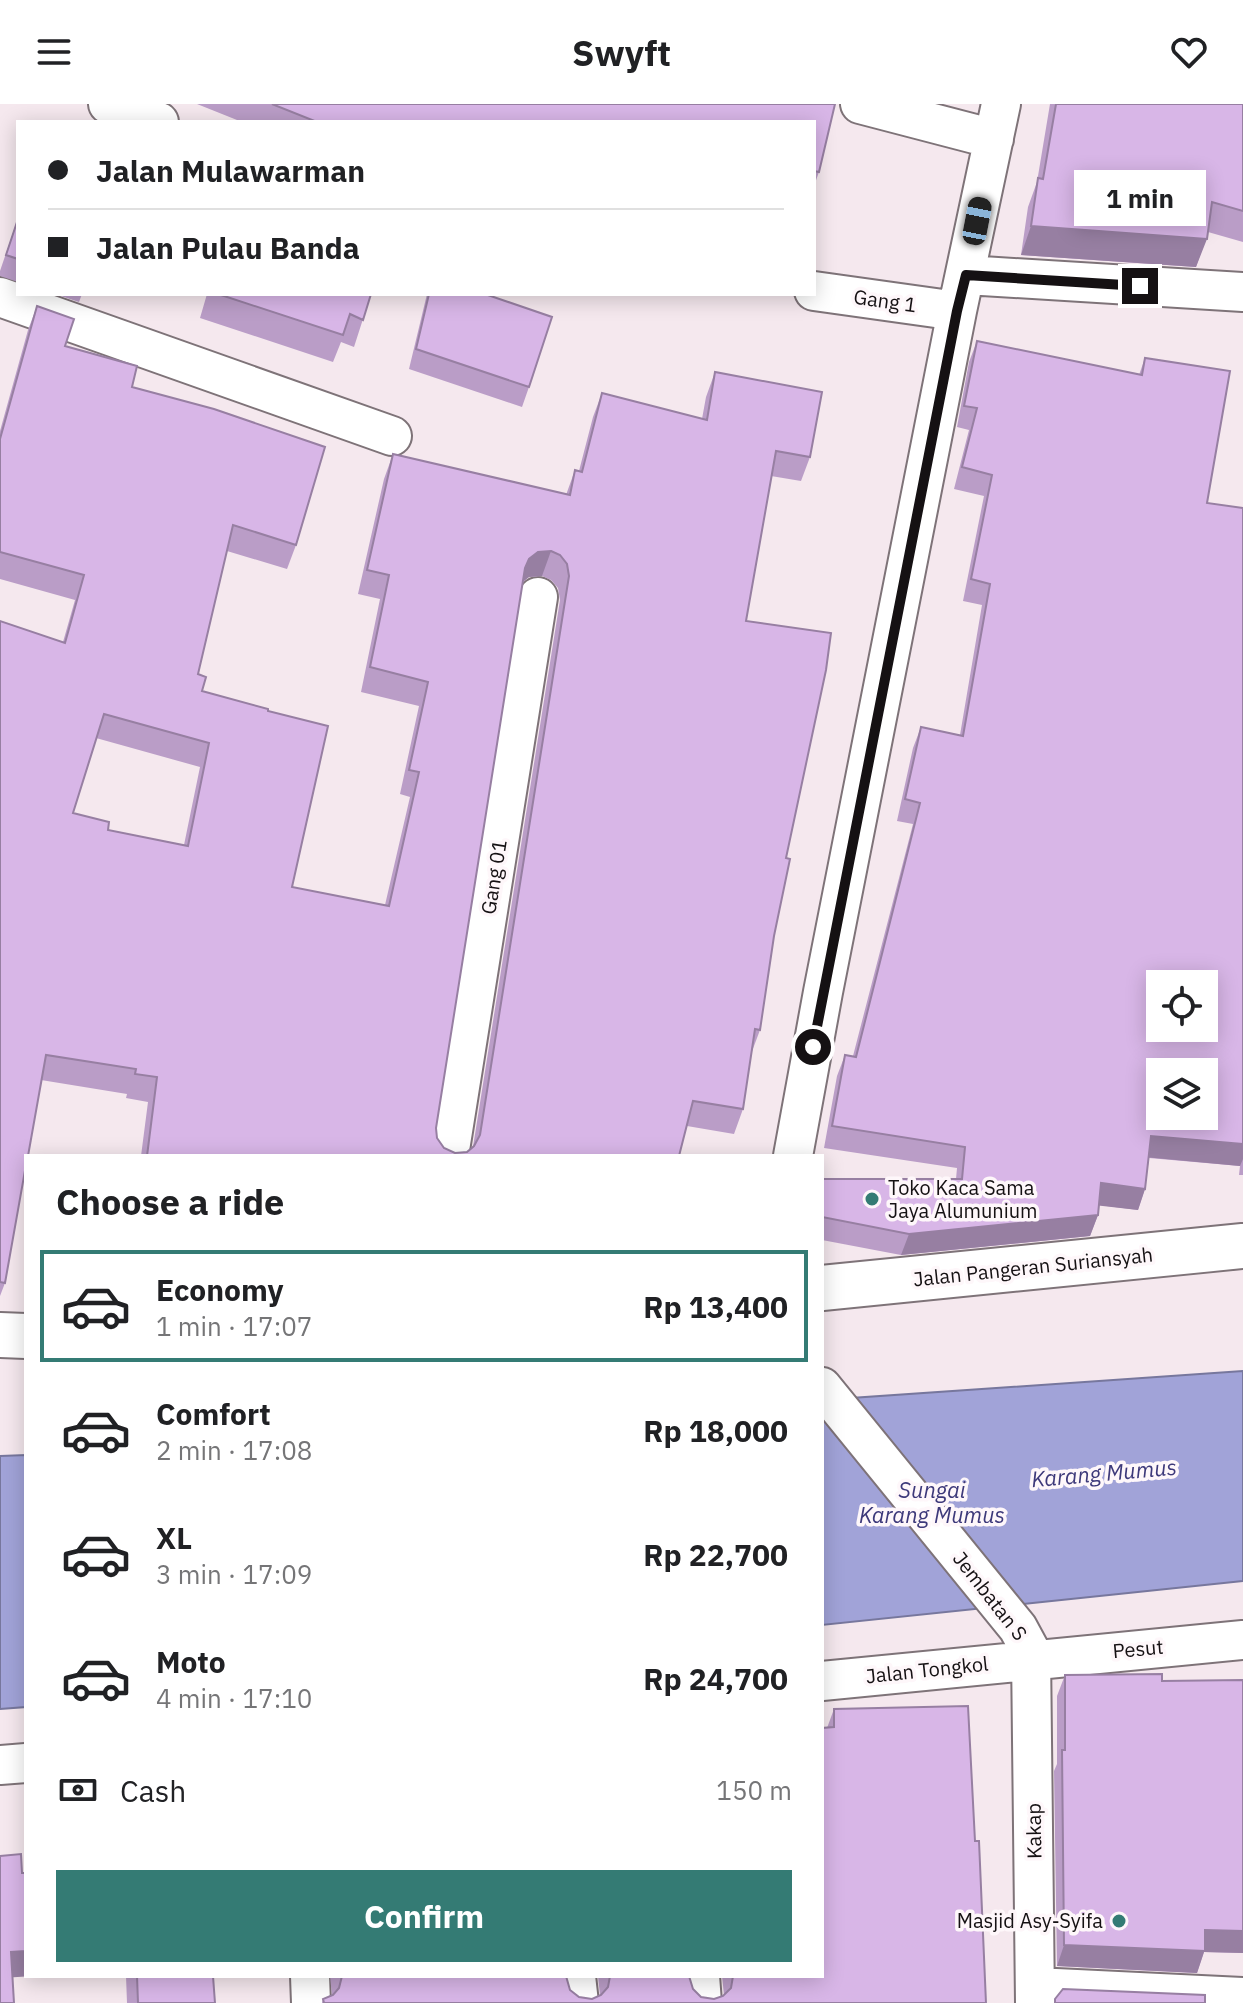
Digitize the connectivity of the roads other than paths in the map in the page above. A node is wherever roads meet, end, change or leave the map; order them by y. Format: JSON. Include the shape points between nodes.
{"nodes":[{"id":1,"x":108,"y":104,"type":"edge"},
{"id":2,"x":860,"y":104,"type":"edge"},
{"id":3,"x":153,"y":120,"type":"edge"},
{"id":4,"x":997,"y":121,"type":"edge"},
{"id":5,"x":816,"y":291,"type":"edge"},
{"id":6,"x":1243,"y":292,"type":"edge"},
{"id":7,"x":962,"y":293,"type":"junction"},
{"id":8,"x":0,"y":297,"type":"edge"},
{"id":9,"x":392,"y":436,"type":"dead end"},
{"id":10,"x":538,"y":597,"type":"dead end"},
{"id":11,"x":449,"y":1154,"type":"edge"},
{"id":12,"x":793,"y":1154,"type":"edge"},
{"id":13,"x":1243,"y":1246,"type":"edge"},
{"id":14,"x":824,"y":1288,"type":"edge"},
{"id":15,"x":0,"y":1335,"type":"edge"},
{"id":16,"x":24,"y":1336,"type":"edge"},
{"id":17,"x":824,"y":1389,"type":"edge"},
{"id":18,"x":1243,"y":1640,"type":"edge"},
{"id":19,"x":1032,"y":1659,"type":"junction"},
{"id":20,"x":824,"y":1681,"type":"edge"},
{"id":21,"x":24,"y":1763,"type":"edge"},
{"id":22,"x":0,"y":1765,"type":"edge"},
{"id":23,"x":310,"y":1978,"type":"edge"},
{"id":24,"x":576,"y":1978,"type":"edge"},
{"id":25,"x":700,"y":1978,"type":"edge"},
{"id":26,"x":1035,"y":1995,"type":"edge"},
{"id":27,"x":1243,"y":1997,"type":"edge"},
{"id":28,"x":311,"y":2003,"type":"edge"},
{"id":29,"x":579,"y":2003,"type":"edge"},
{"id":30,"x":702,"y":2003,"type":"edge"}],
"edges":[{"from":1,"to":3,"type":"street"},
{"from":2,"to":4,"type":"street"},
{"from":4,"to":7,"type":"street"},
{"from":5,"to":7,"type":"street","name":"Gang 1"},
{"from":6,"to":7,"type":"street","name":"Gang 1"},
{"from":7,"to":12,"type":"street"},
{"from":8,"to":9,"type":"street"},
{"from":10,"to":11,"type":"street","name":"Gang 01"},
{"from":13,"to":14,"type":"main road","name":"Jalan Pangeran Suriansyah"},
{"from":15,"to":16,"type":"main road"},
{"from":17,"to":19,"type":"street","name":"Jembatan S","via":[[1013,1622]]},
{"from":18,"to":19,"type":"street","name":"Pesut"},
{"from":19,"to":20,"type":"street","name":"Jalan Tongkol"},
{"from":19,"to":26,"type":"street","name":"Kakap"},
{"from":21,"to":22,"type":"street"},
{"from":23,"to":28,"type":"street"},
{"from":24,"to":29,"type":"street"},
{"from":25,"to":30,"type":"street"},
{"from":26,"to":27,"type":"street"}]}
